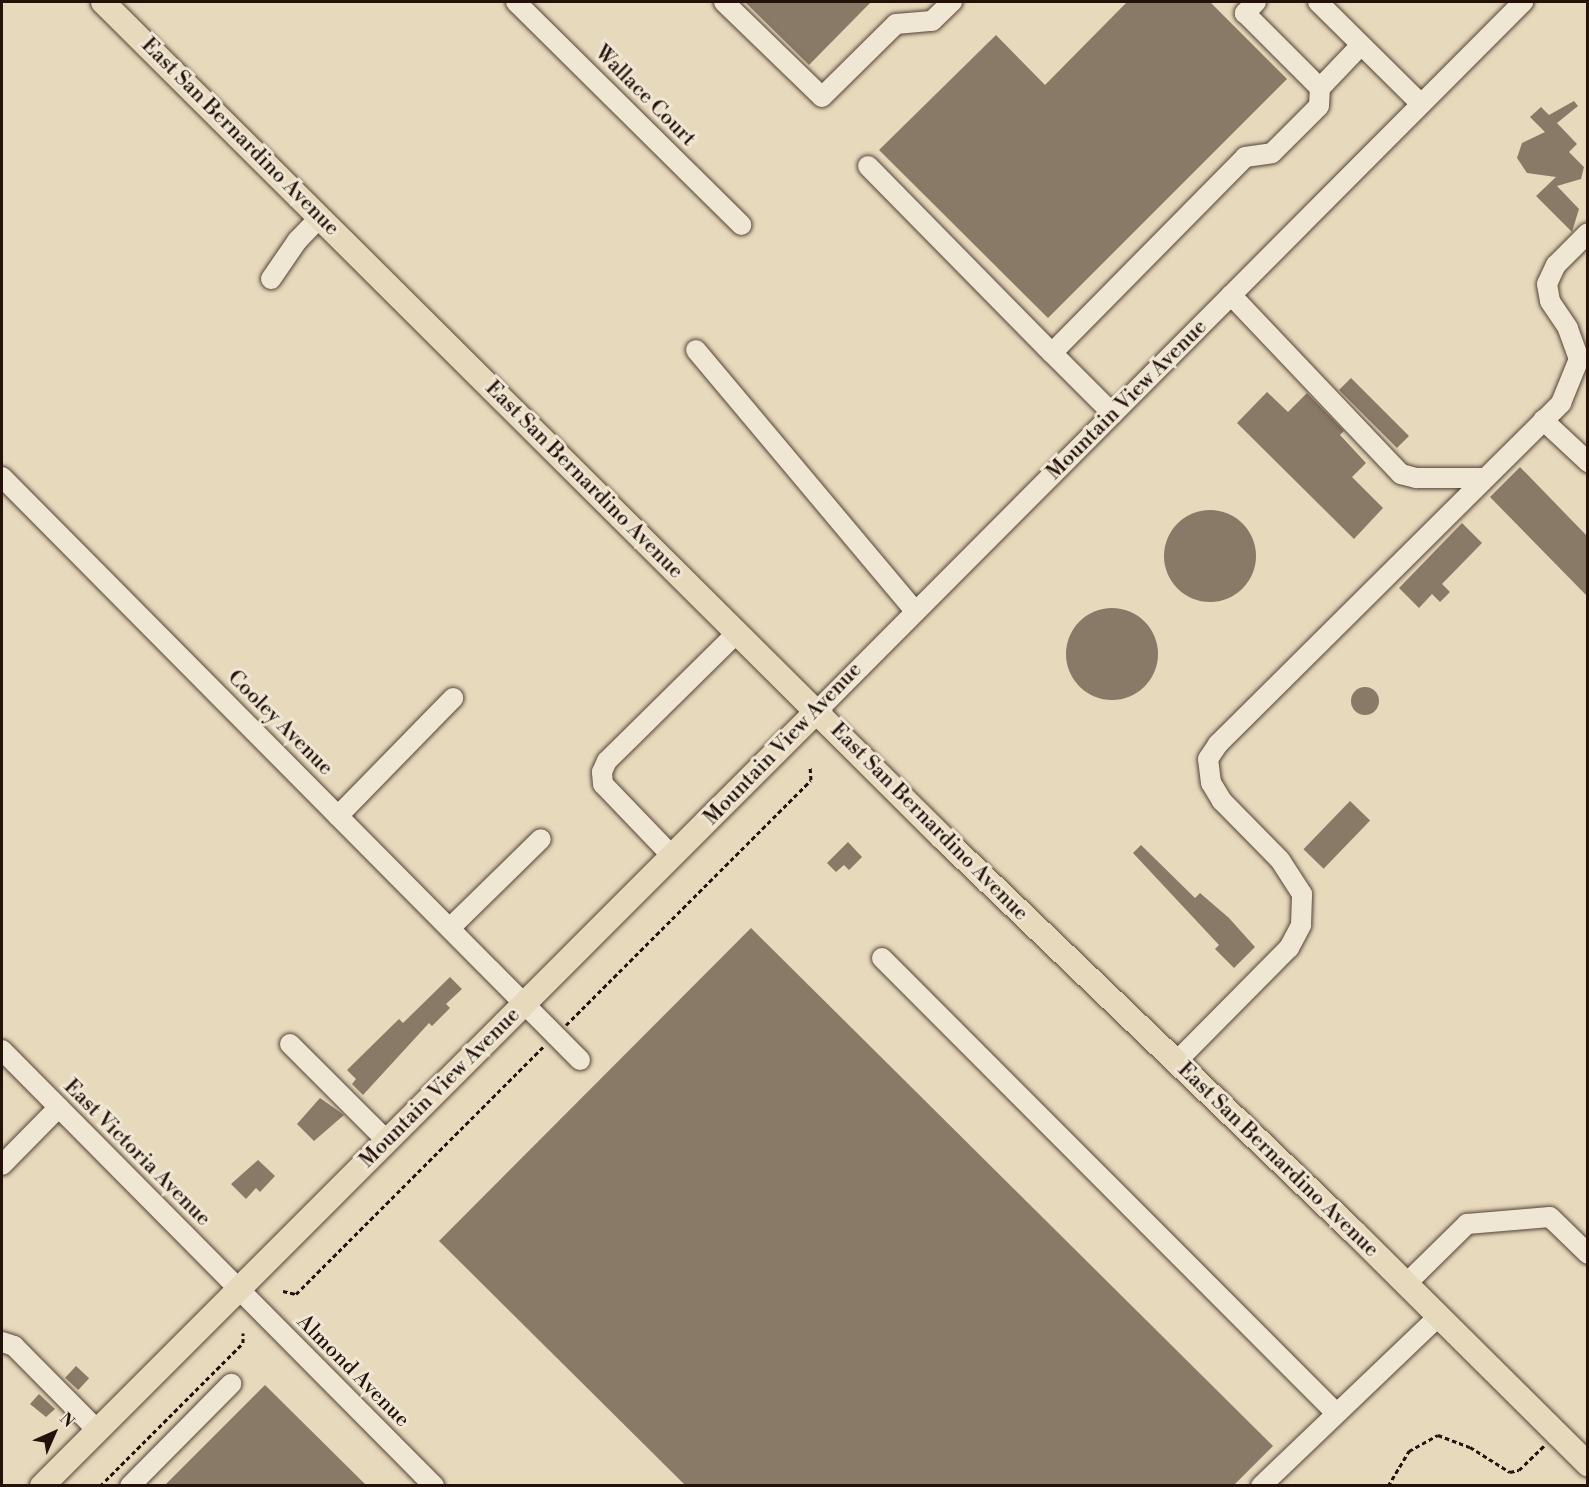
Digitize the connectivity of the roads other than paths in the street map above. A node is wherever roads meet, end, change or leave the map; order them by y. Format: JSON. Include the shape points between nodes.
{"nodes":[{"id":1,"x":104,"y":2,"type":"edge"},
{"id":2,"x":516,"y":2,"type":"edge"},
{"id":3,"x":724,"y":2,"type":"edge"},
{"id":4,"x":952,"y":2,"type":"edge"},
{"id":5,"x":1318,"y":2,"type":"edge"},
{"id":6,"x":1524,"y":2,"type":"edge"},
{"id":7,"x":1249,"y":4,"type":"edge"},
{"id":8,"x":1361,"y":45,"type":"junction"},
{"id":9,"x":1320,"y":88,"type":"junction"},
{"id":10,"x":1421,"y":104,"type":"junction"},
{"id":11,"x":868,"y":166,"type":"dead end"},
{"id":12,"x":320,"y":217,"type":"junction"},
{"id":13,"x":741,"y":225,"type":"dead end"},
{"id":14,"x":1587,"y":233,"type":"edge"},
{"id":15,"x":271,"y":279,"type":"dead end"},
{"id":16,"x":1232,"y":295,"type":"junction"},
{"id":17,"x":696,"y":350,"type":"dead end"},
{"id":18,"x":1053,"y":353,"type":"junction"},
{"id":19,"x":1113,"y":414,"type":"junction"},
{"id":20,"x":1543,"y":420,"type":"junction"},
{"id":21,"x":1587,"y":462,"type":"edge"},
{"id":22,"x":2,"y":477,"type":"edge"},
{"id":23,"x":1485,"y":478,"type":"junction"},
{"id":24,"x":915,"y":610,"type":"junction"},
{"id":25,"x":737,"y":633,"type":"junction"},
{"id":26,"x":453,"y":698,"type":"dead end"},
{"id":27,"x":816,"y":711,"type":"junction"},
{"id":28,"x":339,"y":816,"type":"junction"},
{"id":29,"x":541,"y":839,"type":"dead end"},
{"id":30,"x":673,"y":857,"type":"junction"},
{"id":31,"x":450,"y":928,"type":"junction"},
{"id":32,"x":882,"y":958,"type":"dead end"},
{"id":33,"x":525,"y":1003,"type":"junction"},
{"id":34,"x":290,"y":1044,"type":"dead end"},
{"id":35,"x":2,"y":1050,"type":"edge"},
{"id":36,"x":580,"y":1060,"type":"dead end"},
{"id":37,"x":1176,"y":1062,"type":"junction"},
{"id":38,"x":59,"y":1107,"type":"junction"},
{"id":39,"x":387,"y":1141,"type":"junction"},
{"id":40,"x":2,"y":1165,"type":"edge"},
{"id":41,"x":1587,"y":1254,"type":"edge"},
{"id":42,"x":1406,"y":1284,"type":"junction"},
{"id":43,"x":239,"y":1290,"type":"junction"},
{"id":44,"x":1439,"y":1316,"type":"junction"},
{"id":45,"x":2,"y":1342,"type":"edge"},
{"id":46,"x":231,"y":1384,"type":"dead end"},
{"id":47,"x":1336,"y":1413,"type":"junction"},
{"id":48,"x":97,"y":1430,"type":"junction"},
{"id":49,"x":1585,"y":1462,"type":"edge"},
{"id":50,"x":42,"y":1485,"type":"edge"},
{"id":51,"x":130,"y":1485,"type":"edge"},
{"id":52,"x":434,"y":1485,"type":"edge"},
{"id":53,"x":1261,"y":1485,"type":"edge"}],
"edges":[{"from":1,"to":12,"type":"main road","name":"East San Bernardino Avenue"},
{"from":2,"to":13,"type":"street","name":"Wallace Court"},
{"from":3,"to":4,"type":"street","via":[[822,97],[896,24],[932,21]]},
{"from":5,"to":8,"type":"street"},
{"from":6,"to":10,"type":"street","name":"Mountain View Avenue"},
{"from":7,"to":9,"type":"street","via":[[1245,13]]},
{"from":8,"to":9,"type":"street"},
{"from":8,"to":10,"type":"street"},
{"from":9,"to":18,"type":"street","via":[[1320,106],[1296,130],[1272,153],[1245,157]]},
{"from":10,"to":16,"type":"street","name":"Mountain View Avenue"},
{"from":11,"to":18,"type":"street"},
{"from":12,"to":15,"type":"street","via":[[297,241]]},
{"from":12,"to":25,"type":"main road","name":"East San Bernardino Avenue"},
{"from":14,"to":20,"type":"street","via":[[1556,265],[1547,284],[1550,301],[1568,328],[1579,359],[1571,386]]},
{"from":16,"to":19,"type":"street","name":"Mountain View Avenue"},
{"from":16,"to":23,"type":"street","via":[[1401,474],[1416,478]]},
{"from":17,"to":24,"type":"street"},
{"from":18,"to":19,"type":"street"},
{"from":19,"to":24,"type":"street","name":"Mountain View Avenue"},
{"from":20,"to":21,"type":"street"},
{"from":20,"to":23,"type":"street"},
{"from":22,"to":28,"type":"street","name":"Cooley Avenue"},
{"from":23,"to":37,"type":"street","via":[[1218,744],[1208,759],[1211,783],[1222,801],[1280,861],[1302,894],[1300,925],[1289,948]]},
{"from":24,"to":27,"type":"street","name":"Mountain View Avenue"},
{"from":25,"to":27,"type":"main road","name":"East San Bernardino Avenue"},
{"from":25,"to":30,"type":"street","via":[[607,761],[602,772],[603,784]]},
{"from":26,"to":28,"type":"street"},
{"from":27,"to":30,"type":"main road","name":"Mountain View Avenue"},
{"from":27,"to":37,"type":"main road","name":"East San Bernardino Avenue"},
{"from":28,"to":31,"type":"street","name":"Cooley Avenue"},
{"from":29,"to":31,"type":"street"},
{"from":30,"to":33,"type":"main road","name":"Mountain View Avenue"},
{"from":31,"to":33,"type":"street","name":"Cooley Avenue"},
{"from":32,"to":47,"type":"street"},
{"from":33,"to":36,"type":"street","name":"Cooley Avenue"},
{"from":33,"to":39,"type":"main road","name":"Mountain View Avenue"},
{"from":34,"to":39,"type":"street"},
{"from":35,"to":38,"type":"street","name":"East Victoria Avenue"},
{"from":37,"to":42,"type":"main road","name":"East San Bernardino Avenue"},
{"from":38,"to":40,"type":"street"},
{"from":38,"to":43,"type":"street","name":"East Victoria Avenue"},
{"from":39,"to":43,"type":"main road","name":"Mountain View Avenue"},
{"from":41,"to":42,"type":"street","via":[[1550,1217],[1467,1224]]},
{"from":42,"to":44,"type":"main road","name":"East San Bernardino Avenue"},
{"from":43,"to":48,"type":"main road","name":"Mountain View Avenue"},
{"from":43,"to":52,"type":"street","name":"Almond Avenue"},
{"from":44,"to":47,"type":"street"},
{"from":44,"to":49,"type":"main road","name":"East San Bernardino Avenue"},
{"from":45,"to":48,"type":"street","via":[[14,1346]]},
{"from":46,"to":51,"type":"street"},
{"from":47,"to":53,"type":"street"},
{"from":48,"to":50,"type":"main road","name":"Mountain View Avenue"}]}
